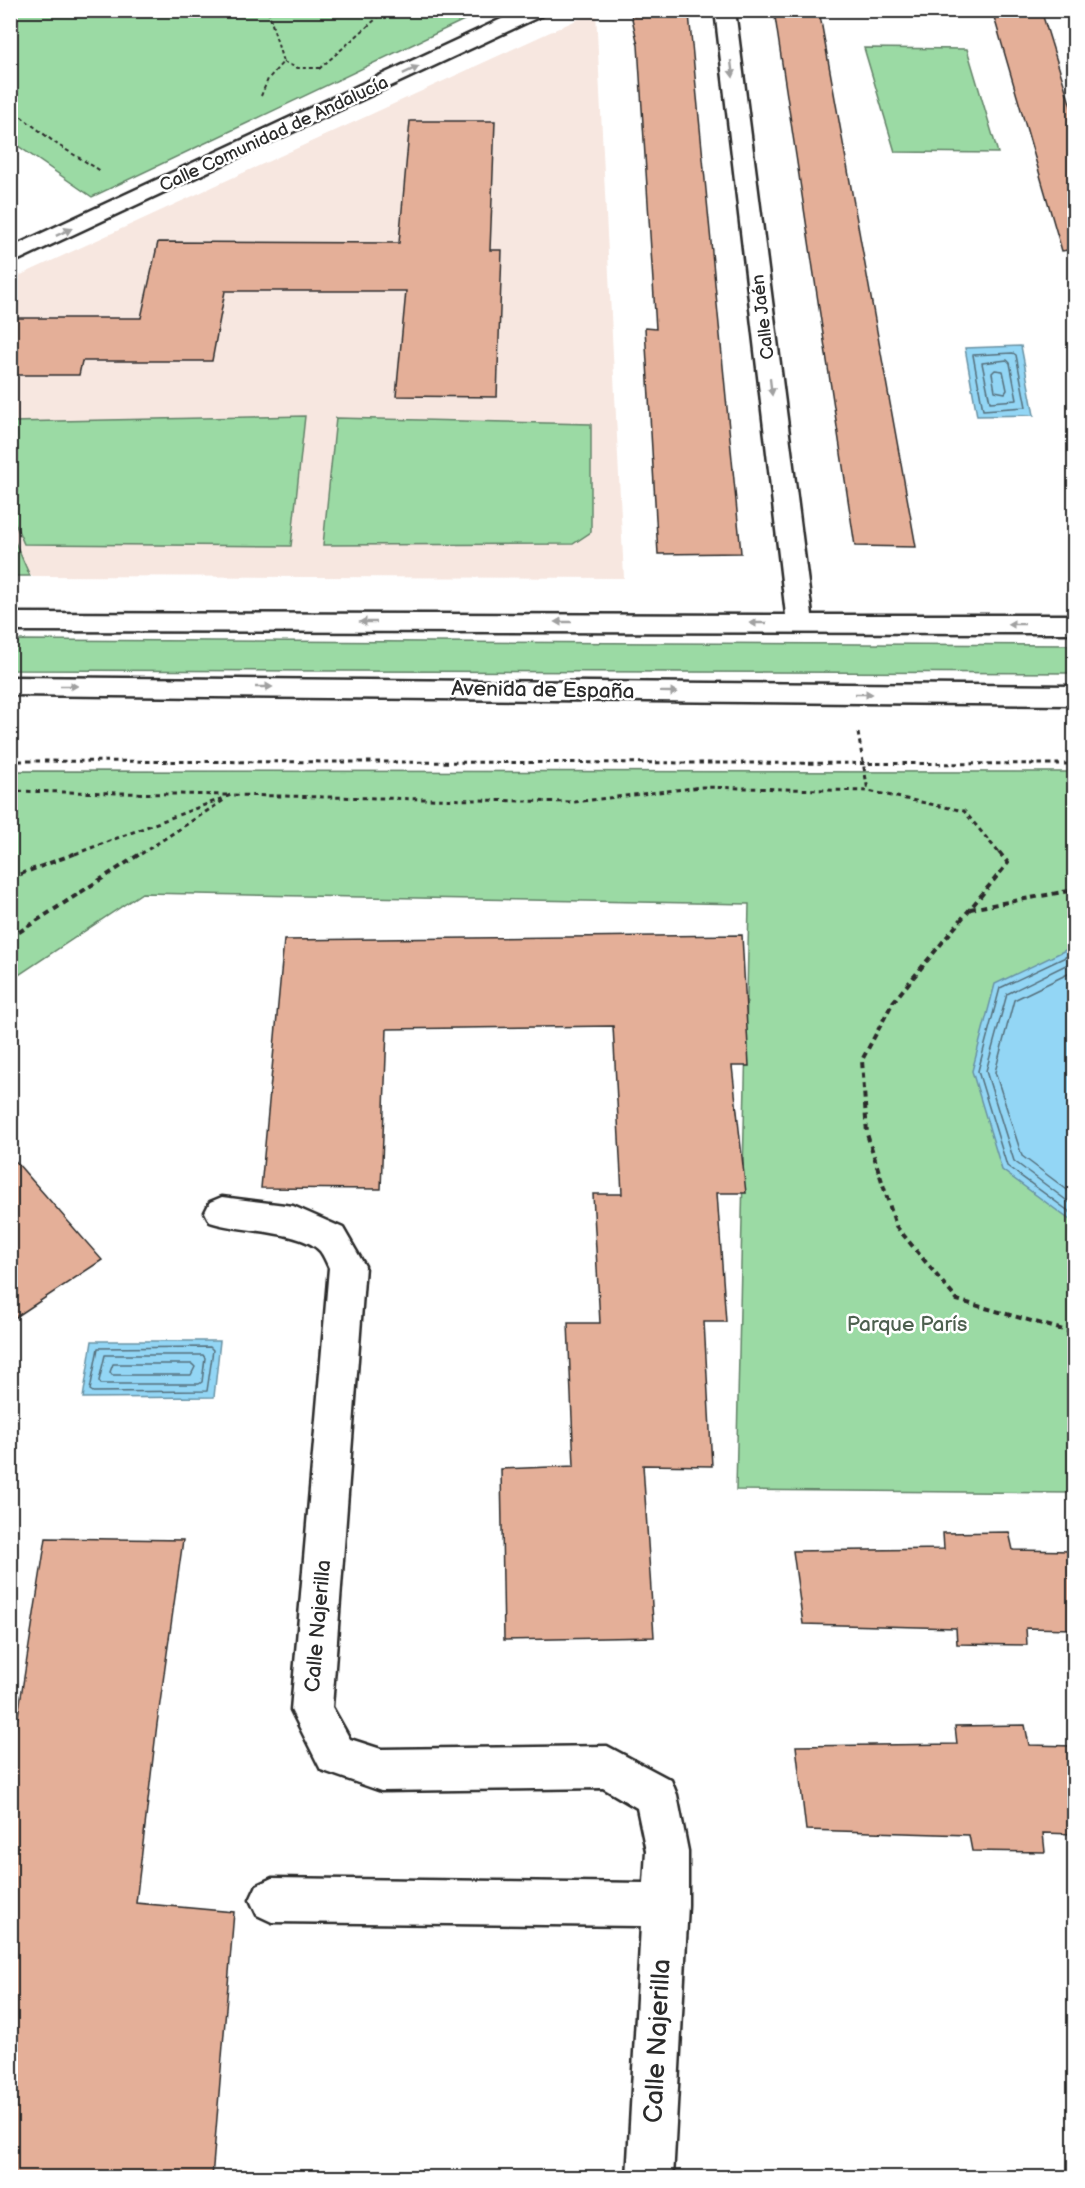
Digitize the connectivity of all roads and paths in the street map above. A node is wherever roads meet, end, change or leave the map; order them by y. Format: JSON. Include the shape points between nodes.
{"nodes":[{"id":1,"x":268,"y":10,"type":"edge"},
{"id":2,"x":538,"y":10,"type":"edge"},
{"id":3,"x":725,"y":10,"type":"edge"},
{"id":4,"x":261,"y":97,"type":"dead end"},
{"id":5,"x":10,"y":108,"type":"edge"},
{"id":6,"x":142,"y":196,"type":"junction"},
{"id":7,"x":10,"y":257,"type":"edge"},
{"id":8,"x":10,"y":622,"type":"edge"},
{"id":9,"x":800,"y":623,"type":"junction"},
{"id":10,"x":1074,"y":624,"type":"edge"},
{"id":11,"x":10,"y":686,"type":"edge"},
{"id":12,"x":1074,"y":696,"type":"edge"},
{"id":13,"x":10,"y":761,"type":"edge"},
{"id":14,"x":1074,"y":764,"type":"edge"},
{"id":15,"x":10,"y":791,"type":"edge"},
{"id":16,"x":231,"y":795,"type":"junction"},
{"id":17,"x":10,"y":878,"type":"edge"},
{"id":18,"x":1074,"y":890,"type":"edge"},
{"id":19,"x":969,"y":909,"type":"junction"},
{"id":20,"x":10,"y":938,"type":"edge"},
{"id":21,"x":222,"y":1212,"type":"dead end"},
{"id":22,"x":1074,"y":1333,"type":"edge"},
{"id":23,"x":272,"y":1900,"type":"dead end"},
{"id":24,"x":666,"y":1905,"type":"junction"},
{"id":25,"x":650,"y":2178,"type":"edge"}],
"edges":[{"from":1,"to":4,"type":"path","via":[[283,62],[268,79]]},
{"from":6,"to":2,"type":"street","name":"Calle Comunidad de Andalucía","one_way":true},
{"from":3,"to":9,"type":"street","name":"Calle Jaén","one_way":true},
{"from":5,"to":6,"type":"path","via":[[58,145]]},
{"from":7,"to":6,"type":"street","name":"Calle Comunidad de Andalucía","one_way":true},
{"from":9,"to":8,"type":"street","one_way":true},
{"from":10,"to":9,"type":"street","one_way":true},
{"from":11,"to":12,"type":"street","name":"Avenida de España","one_way":true},
{"from":13,"to":14,"type":"path"},
{"from":15,"to":16,"type":"path"},
{"from":16,"to":17,"type":"path"},
{"from":16,"to":19,"type":"path","via":[[574,802],[702,787],[868,791],[964,811],[1008,863]]},
{"from":16,"to":20,"type":"path"},
{"from":18,"to":19,"type":"path"},
{"from":19,"to":22,"type":"path","via":[[893,1002],[862,1060],[867,1134],[896,1226],[957,1300]]},
{"from":21,"to":24,"type":"street","name":"Calle Najerilla","via":[[292,1221],[331,1239],[347,1266],[311,1710],[336,1755],[381,1770],[607,1767],[656,1796],[667,1851]]},
{"from":23,"to":24,"type":"street"},
{"from":24,"to":25,"type":"street","name":"Calle Najerilla"}]}
